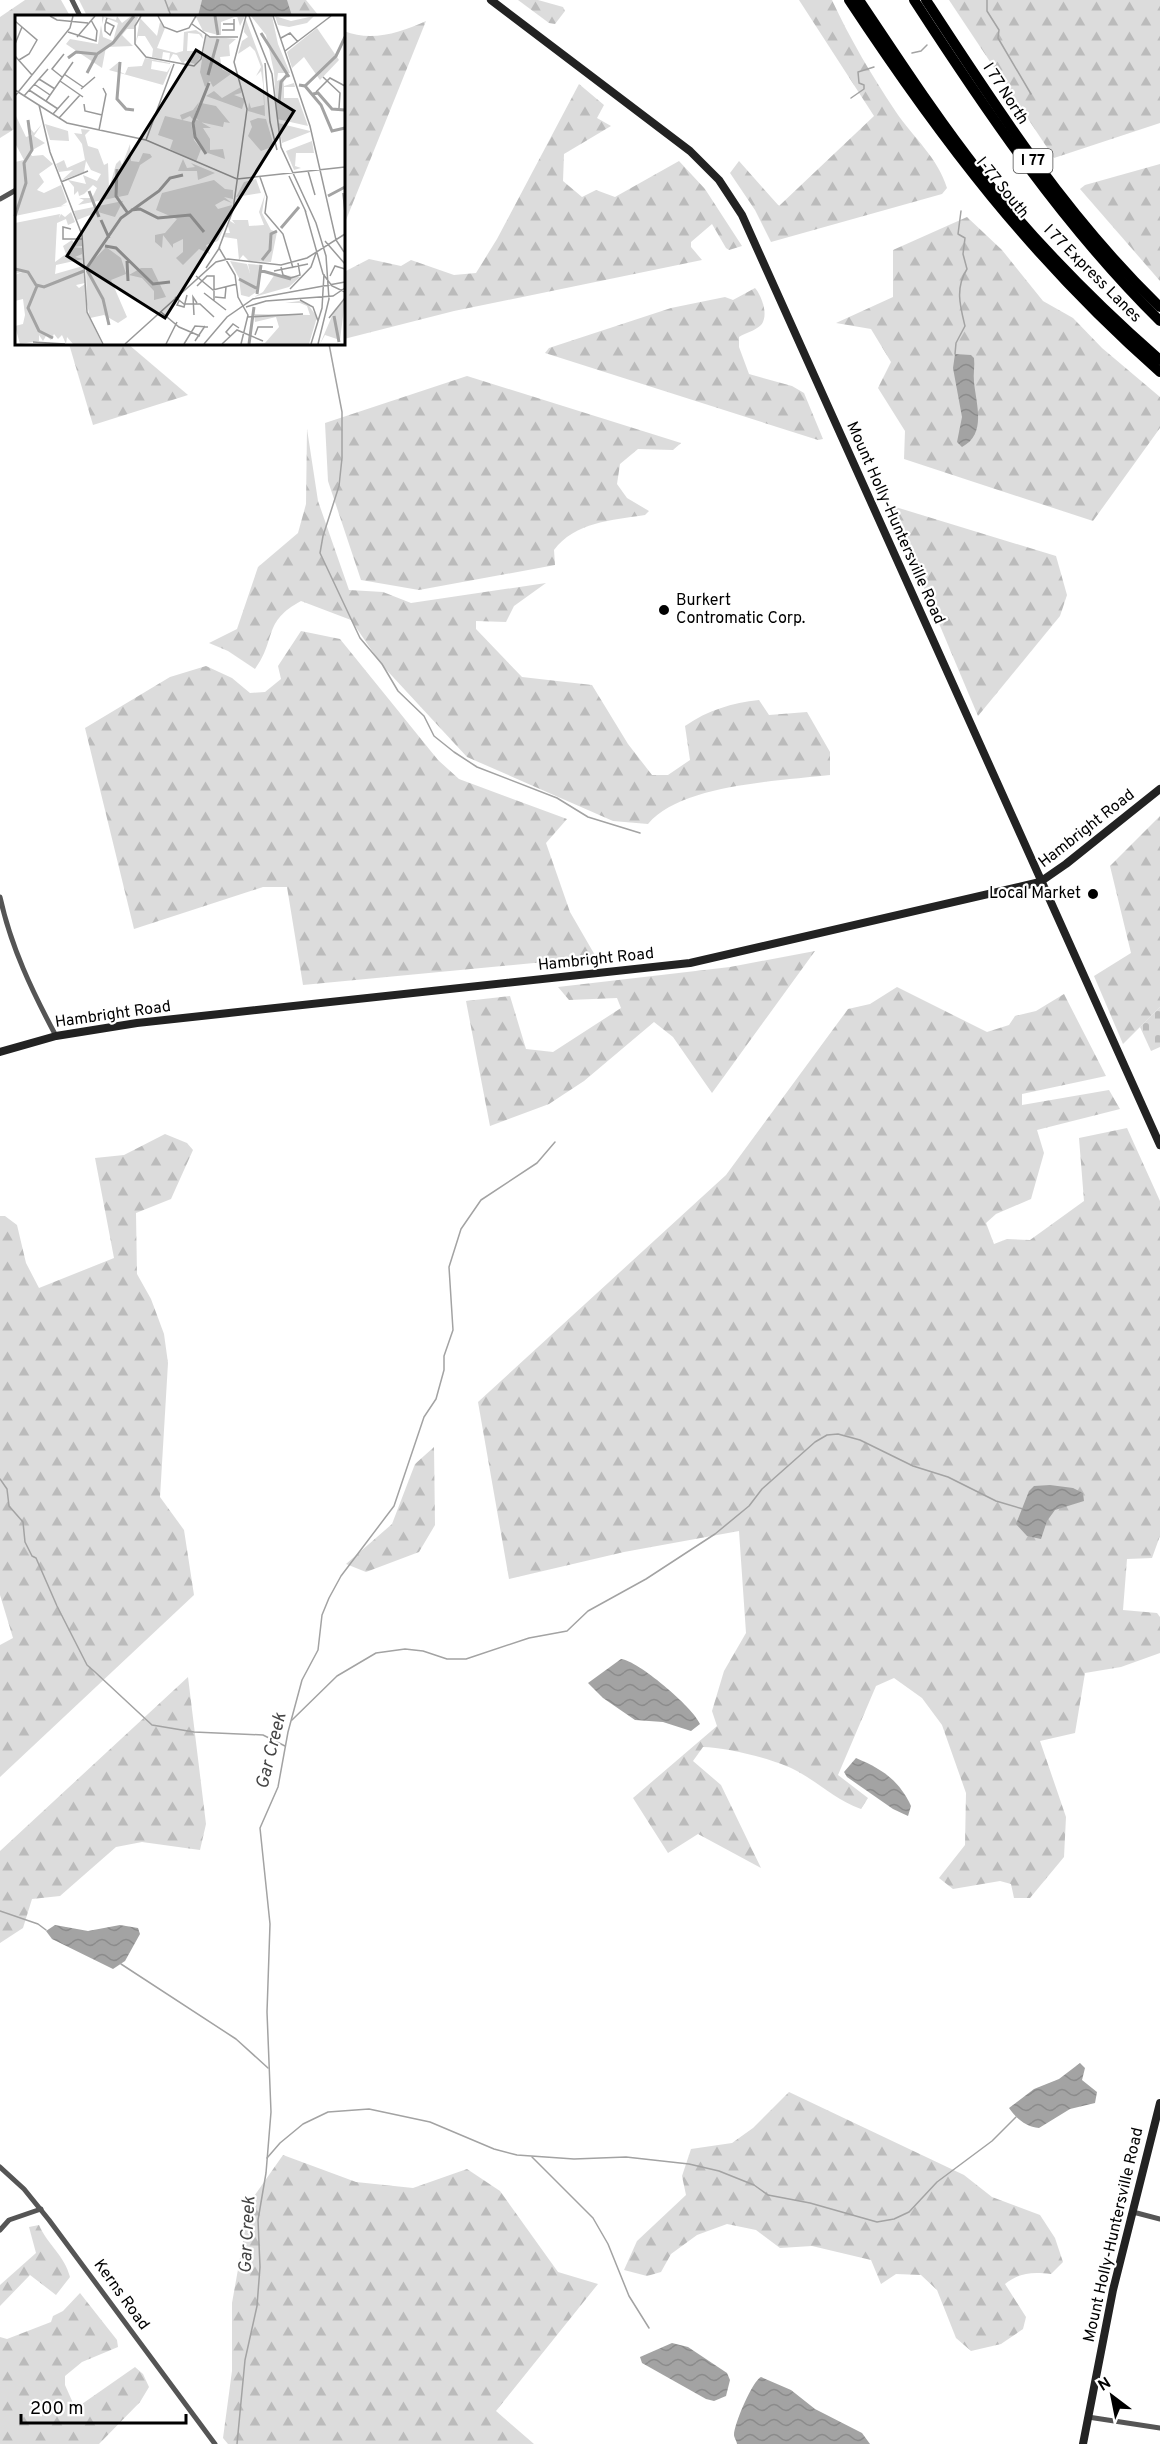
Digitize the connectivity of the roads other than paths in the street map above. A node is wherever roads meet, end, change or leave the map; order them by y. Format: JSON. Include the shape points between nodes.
{"nodes":[{"id":1,"x":72,"y":0,"type":"edge"},
{"id":2,"x":491,"y":0,"type":"edge"},
{"id":3,"x":849,"y":0,"type":"edge"},
{"id":4,"x":860,"y":0,"type":"edge"},
{"id":5,"x":914,"y":0,"type":"edge"},
{"id":6,"x":926,"y":0,"type":"edge"},
{"id":7,"x":80,"y":15,"type":"edge"},
{"id":8,"x":15,"y":191,"type":"edge"},
{"id":9,"x":0,"y":199,"type":"edge"},
{"id":10,"x":1120,"y":281,"type":"junction"},
{"id":11,"x":1101,"y":306,"type":"junction"},
{"id":12,"x":1160,"y":307,"type":"edge"},
{"id":13,"x":1160,"y":321,"type":"edge"},
{"id":14,"x":1160,"y":328,"type":"edge"},
{"id":15,"x":1160,"y":352,"type":"edge"},
{"id":16,"x":1160,"y":360,"type":"edge"},
{"id":17,"x":1160,"y":372,"type":"edge"},
{"id":18,"x":1160,"y":789,"type":"edge"},
{"id":19,"x":1040,"y":882,"type":"junction"},
{"id":20,"x":0,"y":897,"type":"edge"},
{"id":21,"x":56,"y":1036,"type":"junction"},
{"id":22,"x":0,"y":1052,"type":"edge"},
{"id":23,"x":1160,"y":1145,"type":"edge"},
{"id":24,"x":1160,"y":2103,"type":"edge"},
{"id":25,"x":0,"y":2167,"type":"edge"},
{"id":26,"x":40,"y":2209,"type":"junction"},
{"id":27,"x":1133,"y":2212,"type":"junction"},
{"id":28,"x":1160,"y":2219,"type":"edge"},
{"id":29,"x":0,"y":2230,"type":"edge"},
{"id":30,"x":1088,"y":2417,"type":"junction"},
{"id":31,"x":1160,"y":2428,"type":"edge"},
{"id":32,"x":215,"y":2444,"type":"edge"},
{"id":33,"x":1083,"y":2444,"type":"edge"}],
"edges":[{"from":1,"to":7,"type":"street"},
{"from":2,"to":19,"type":"main road","name":"Mount Holly-Huntersville Road","via":[[690,151],[719,180],[736,205]]},
{"from":3,"to":17,"type":"highway","name":"I-77 South","via":[[925,113],[1012,224],[1081,298]]},
{"from":4,"to":11,"type":"highway","name":"I 77 Express Lanes","via":[[926,100],[980,172],[1038,241]]},
{"from":5,"to":10,"type":"highway","name":"I 77 Express Lanes","number":"I 77","via":[[1024,164]]},
{"from":6,"to":12,"type":"highway","name":"I 77 North","number":"I 77","via":[[1049,184]]},
{"from":8,"to":9,"type":"street"},
{"from":10,"to":13,"type":"highway","name":"I 77 Express Lanes","number":"I 77"},
{"from":10,"to":14,"type":"highway"},
{"from":11,"to":15,"type":"highway"},
{"from":11,"to":16,"type":"highway","name":"I 77 Express Lanes"},
{"from":18,"to":19,"type":"main road","name":"Hambright Road"},
{"from":19,"to":21,"type":"main road","name":"Hambright Road","via":[[690,963],[137,1023]]},
{"from":19,"to":23,"type":"main road","name":"Mount Holly-Huntersville Road"},
{"from":20,"to":21,"type":"street","via":[[18,958]]},
{"from":21,"to":22,"type":"main road","name":"Hambright Road"},
{"from":24,"to":27,"type":"main road","name":"Mount Holly-Huntersville Road"},
{"from":25,"to":26,"type":"street","name":"Kerns Road"},
{"from":26,"to":29,"type":"street","via":[[9,2220]]},
{"from":26,"to":32,"type":"street","name":"Kerns Road"},
{"from":27,"to":28,"type":"street"},
{"from":27,"to":30,"type":"main road","name":"Mount Holly-Huntersville Road"},
{"from":30,"to":31,"type":"street"},
{"from":30,"to":33,"type":"main road","name":"Mount Holly-Huntersville Road"}]}
